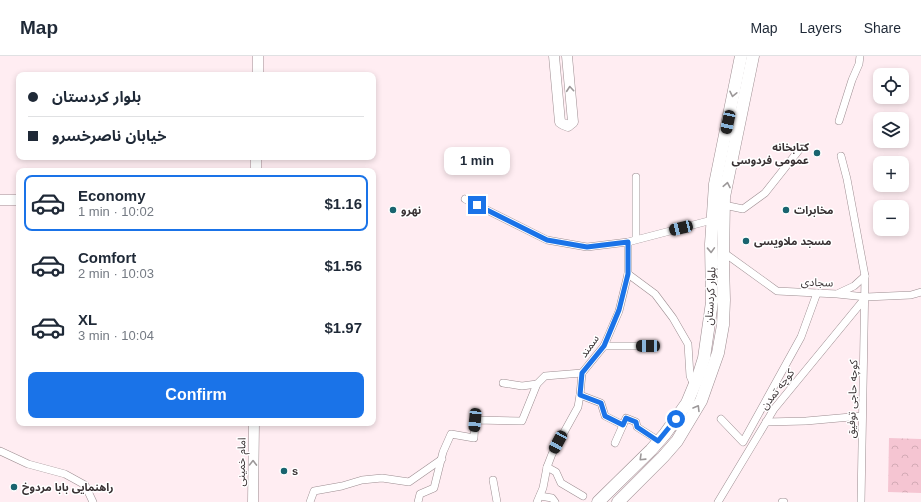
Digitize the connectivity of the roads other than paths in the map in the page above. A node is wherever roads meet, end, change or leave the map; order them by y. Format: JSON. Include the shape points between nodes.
{"nodes":[{"id":1,"x":258,"y":56,"type":"edge"},
{"id":2,"x":264,"y":56,"type":"edge"},
{"id":3,"x":554,"y":56,"type":"edge"},
{"id":4,"x":567,"y":56,"type":"edge"},
{"id":5,"x":741,"y":56,"type":"edge"},
{"id":6,"x":753,"y":56,"type":"edge"},
{"id":7,"x":860,"y":56,"type":"edge"},
{"id":8,"x":258,"y":72,"type":"edge"},
{"id":9,"x":264,"y":72,"type":"edge"},
{"id":10,"x":839,"y":121,"type":"dead end"},
{"id":11,"x":799,"y":150,"type":"dead end"},
{"id":12,"x":841,"y":156,"type":"dead end"},
{"id":13,"x":636,"y":177,"type":"dead end"},
{"id":14,"x":465,"y":199,"type":"dead end"},
{"id":15,"x":0,"y":200,"type":"edge"},
{"id":16,"x":16,"y":200,"type":"edge"},
{"id":17,"x":724,"y":205,"type":"junction"},
{"id":18,"x":712,"y":220,"type":"junction"},
{"id":19,"x":636,"y":239,"type":"junction"},
{"id":20,"x":628,"y":242,"type":"junction"},
{"id":21,"x":723,"y":252,"type":"junction"},
{"id":22,"x":628,"y":274,"type":"junction"},
{"id":23,"x":865,"y":276,"type":"junction"},
{"id":24,"x":921,"y":292,"type":"edge"},
{"id":25,"x":817,"y":293,"type":"junction"},
{"id":26,"x":837,"y":294,"type":"junction"},
{"id":27,"x":866,"y":297,"type":"junction"},
{"id":28,"x":604,"y":346,"type":"junction"},
{"id":29,"x":648,"y":346,"type":"dead end"},
{"id":30,"x":582,"y":373,"type":"junction"},
{"id":31,"x":503,"y":383,"type":"dead end"},
{"id":32,"x":537,"y":384,"type":"junction"},
{"id":33,"x":694,"y":386,"type":"junction"},
{"id":34,"x":580,"y":395,"type":"junction"},
{"id":35,"x":862,"y":416,"type":"junction"},
{"id":36,"x":721,"y":419,"type":"dead end"},
{"id":37,"x":766,"y":422,"type":"junction"},
{"id":38,"x":623,"y":425,"type":"junction"},
{"id":39,"x":254,"y":426,"type":"edge"},
{"id":40,"x":658,"y":441,"type":"junction"},
{"id":41,"x":615,"y":443,"type":"dead end"},
{"id":42,"x":0,"y":452,"type":"edge"},
{"id":43,"x":442,"y":459,"type":"junction"},
{"id":44,"x":547,"y":467,"type":"junction"},
{"id":45,"x":493,"y":480,"type":"dead end"},
{"id":46,"x":583,"y":496,"type":"dead end"},
{"id":47,"x":539,"y":499,"type":"edge"},
{"id":48,"x":93,"y":502,"type":"edge"},
{"id":49,"x":253,"y":502,"type":"edge"},
{"id":50,"x":310,"y":502,"type":"edge"},
{"id":51,"x":418,"y":502,"type":"edge"},
{"id":52,"x":497,"y":502,"type":"edge"},
{"id":53,"x":555,"y":502,"type":"edge"},
{"id":54,"x":598,"y":502,"type":"edge"},
{"id":55,"x":618,"y":502,"type":"edge"},
{"id":56,"x":718,"y":502,"type":"edge"},
{"id":57,"x":861,"y":502,"type":"edge"}],
"edges":[{"from":1,"to":8,"type":"main road"},
{"from":2,"to":9,"type":"main road"},
{"from":3,"to":4,"type":"main road","one_way":true,"via":[[560,122],[568,126],[573,122]]},
{"from":5,"to":18,"type":"main road","name":"بلوار کردستان","one_way":true,"via":[[715,184]]},
{"from":17,"to":6,"type":"main road","name":"بلوار کردستان","one_way":true},
{"from":7,"to":10,"type":"street"},
{"from":11,"to":17,"type":"street","via":[[765,194],[742,209]]},
{"from":12,"to":23,"type":"street","name":"کوچه حاجی توفیق"},
{"from":13,"to":19,"type":"street"},
{"from":14,"to":20,"type":"street","via":[[547,240],[587,247]]},
{"from":15,"to":16,"type":"main road"},
{"from":17,"to":21,"type":"main road","name":"بلوار کردستان"},
{"from":18,"to":19,"type":"street"},
{"from":18,"to":33,"type":"main road","name":"بلوار کردستان","one_way":true,"via":[[711,315],[704,358]]},
{"from":19,"to":20,"type":"street"},
{"from":20,"to":22,"type":"street","name":"سمند"},
{"from":21,"to":25,"type":"street","name":"سجادی","via":[[777,291]]},
{"from":55,"to":21,"type":"main road","name":"بلوار کردستان","one_way":true,"via":[[663,457],[701,401],[718,353],[723,325]]},
{"from":22,"to":28,"type":"street","name":"سمند","via":[[619,310]]},
{"from":22,"to":33,"type":"street","via":[[655,294],[673,318],[688,344],[690,376]]},
{"from":23,"to":26,"type":"street","via":[[854,286]]},
{"from":23,"to":27,"type":"street","name":"کوچه حاجی توفیق"},
{"from":24,"to":27,"type":"street","name":"سجادی"},
{"from":25,"to":26,"type":"street","name":"سجادی"},
{"from":25,"to":36,"type":"street","name":"کوچه تمدن","via":[[802,337],[743,442]]},
{"from":26,"to":27,"type":"street","name":"سجادی"},
{"from":27,"to":35,"type":"street","name":"کوچه حاجی توفیق"},
{"from":27,"to":37,"type":"street","name":"کوچه تمدن"},
{"from":28,"to":29,"type":"street"},
{"from":28,"to":30,"type":"street","name":"سمند"},
{"from":30,"to":32,"type":"street","via":[[545,376]]},
{"from":30,"to":34,"type":"street","name":"سمند"},
{"from":31,"to":32,"type":"street","via":[[522,386]]},
{"from":32,"to":43,"type":"street","via":[[522,421],[475,420],[474,438],[452,434]]},
{"from":33,"to":40,"type":"main road","name":"بلوار کردستان","via":[[687,403]]},
{"from":34,"to":38,"type":"street","via":[[601,403],[605,416]]},
{"from":34,"to":44,"type":"street","name":"سمند","via":[[578,407]]},
{"from":35,"to":37,"type":"street","via":[[806,422]]},
{"from":35,"to":57,"type":"street","name":"کوچه حاجی توفیق"},
{"from":37,"to":56,"type":"street","name":"کوچه تمدن"},
{"from":38,"to":40,"type":"street","via":[[626,418],[636,422],[637,427]]},
{"from":38,"to":41,"type":"street"},
{"from":49,"to":39,"type":"main road","name":"امام خمینی","one_way":true},
{"from":40,"to":54,"type":"main road","name":"بلوار کردستان","one_way":true},
{"from":42,"to":48,"type":"street","via":[[28,464],[65,474],[85,485]]},
{"from":43,"to":50,"type":"street","via":[[409,482],[382,478],[362,480],[314,491]]},
{"from":43,"to":51,"type":"street","via":[[434,488],[420,494]]},
{"from":44,"to":46,"type":"street","via":[[556,472],[561,483]]},
{"from":44,"to":47,"type":"street","name":"سمند"},
{"from":45,"to":52,"type":"street"},
{"from":47,"to":53,"type":"street","via":[[552,498]]}]}
